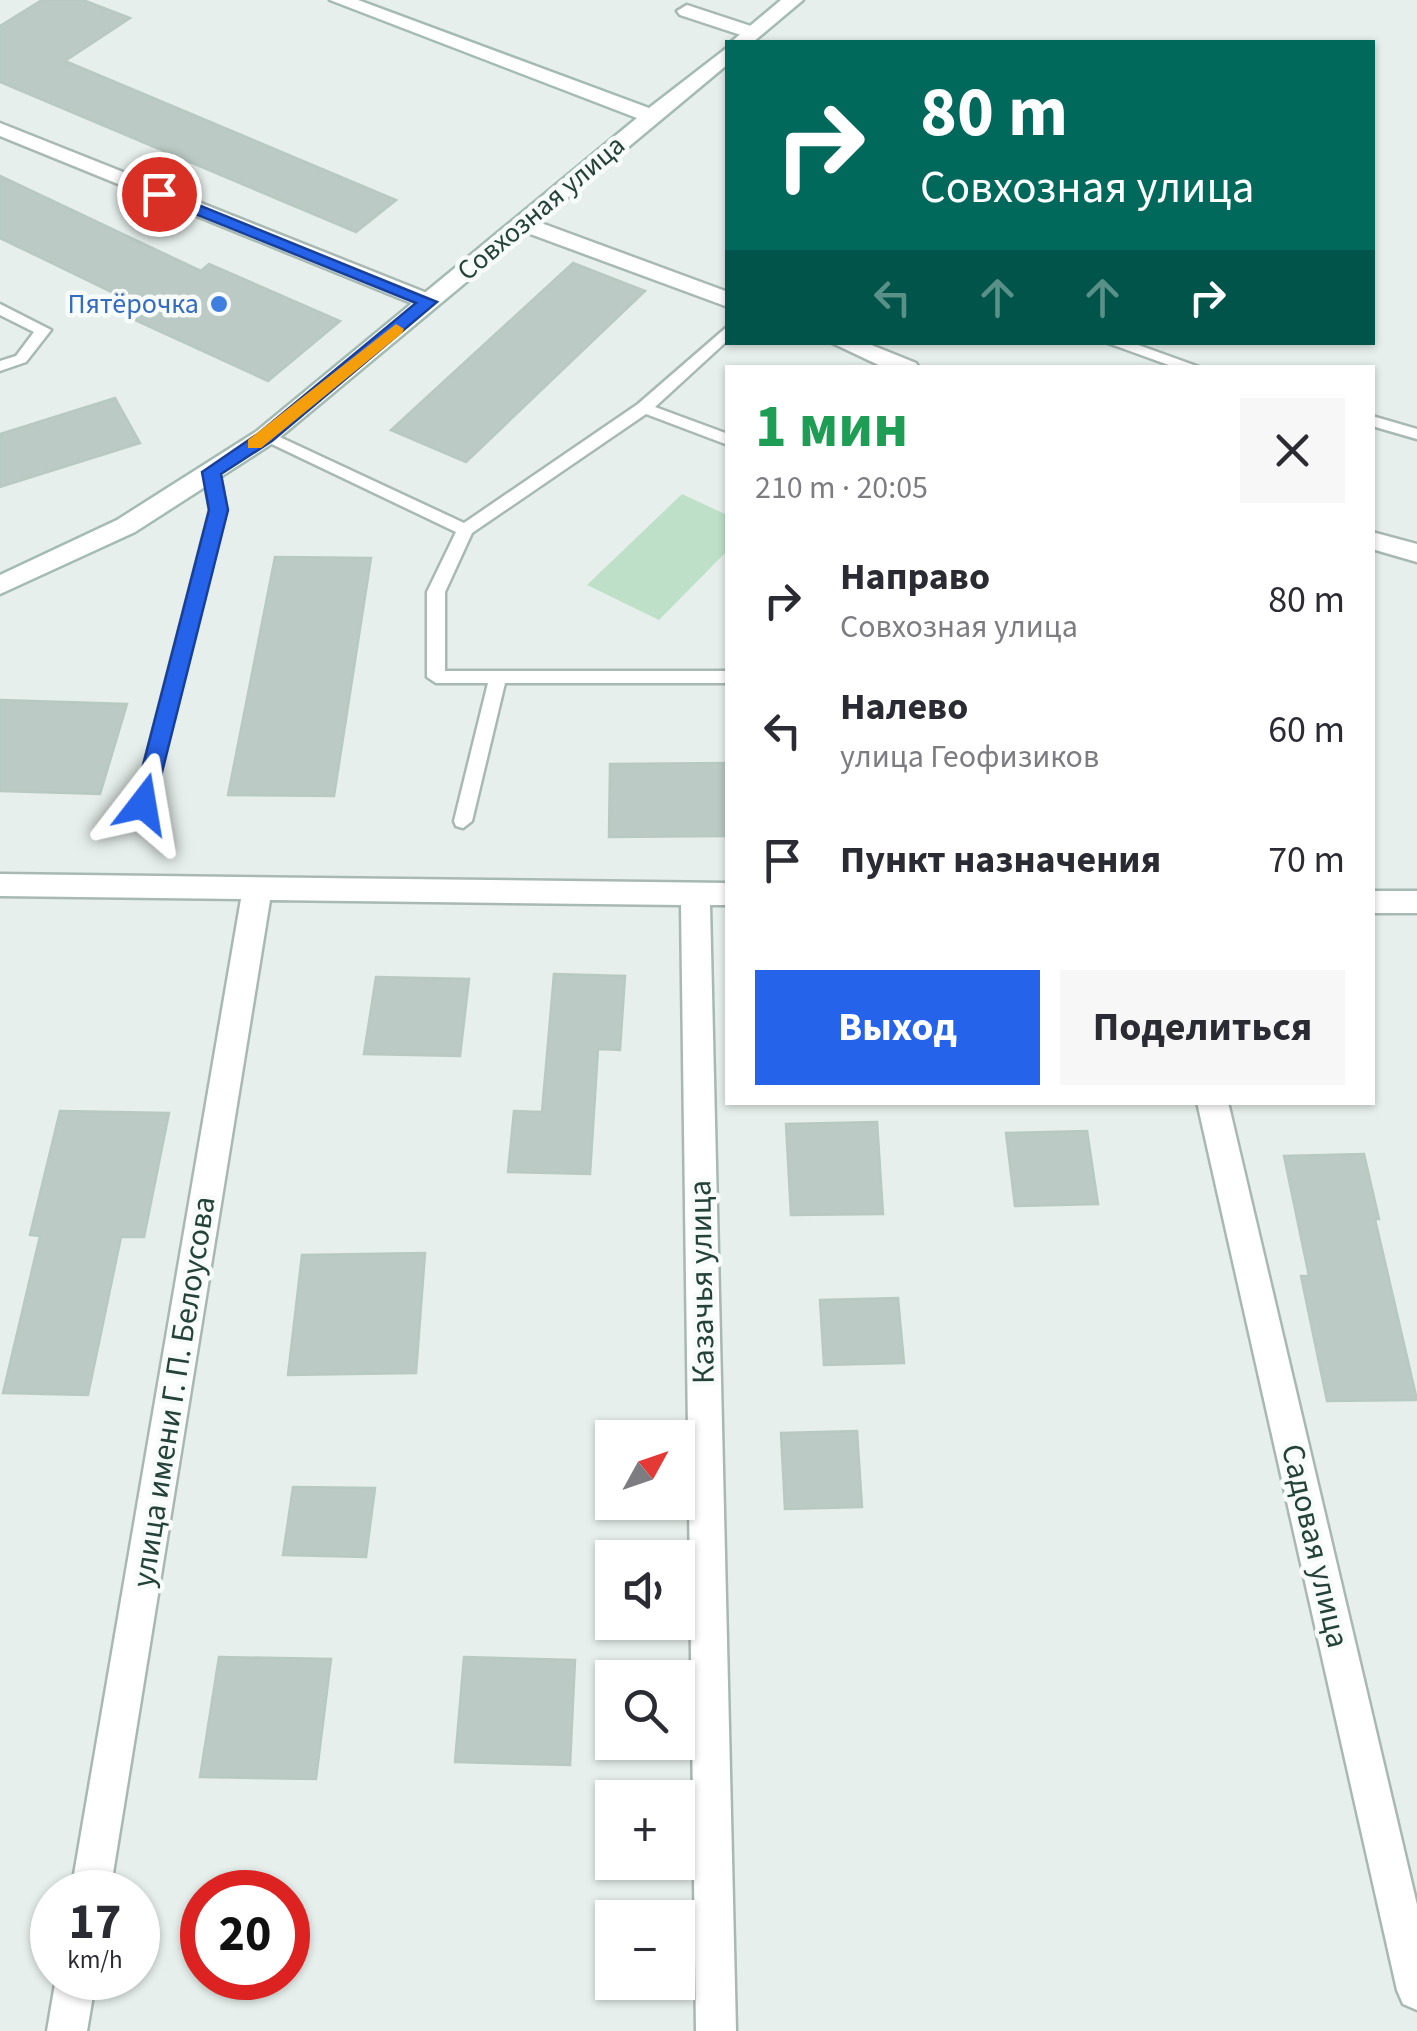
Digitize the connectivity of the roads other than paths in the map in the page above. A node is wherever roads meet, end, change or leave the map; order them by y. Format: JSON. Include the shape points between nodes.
{"nodes":[{"id":1,"x":340,"y":0,"type":"edge"},
{"id":2,"x":793,"y":0,"type":"edge"},
{"id":3,"x":688,"y":11,"type":"dead end"},
{"id":4,"x":747,"y":38,"type":"edge"},
{"id":5,"x":725,"y":56,"type":"edge"},
{"id":6,"x":650,"y":116,"type":"junction"},
{"id":7,"x":0,"y":129,"type":"edge"},
{"id":8,"x":522,"y":223,"type":"junction"},
{"id":9,"x":725,"y":299,"type":"edge"},
{"id":10,"x":428,"y":302,"type":"junction"},
{"id":11,"x":0,"y":309,"type":"edge"},
{"id":12,"x":725,"y":333,"type":"edge"},
{"id":13,"x":850,"y":345,"type":"edge"},
{"id":14,"x":1122,"y":345,"type":"edge"},
{"id":15,"x":900,"y":365,"type":"edge"},
{"id":16,"x":1185,"y":365,"type":"edge"},
{"id":17,"x":0,"y":366,"type":"edge"},
{"id":18,"x":644,"y":408,"type":"junction"},
{"id":19,"x":1375,"y":422,"type":"edge"},
{"id":20,"x":1417,"y":434,"type":"edge"},
{"id":21,"x":265,"y":437,"type":"junction"},
{"id":22,"x":725,"y":439,"type":"edge"},
{"id":23,"x":211,"y":472,"type":"junction"},
{"id":24,"x":464,"y":530,"type":"junction"},
{"id":25,"x":1375,"y":541,"type":"edge"},
{"id":26,"x":1417,"y":553,"type":"edge"},
{"id":27,"x":0,"y":585,"type":"edge"},
{"id":28,"x":498,"y":677,"type":"junction"},
{"id":29,"x":725,"y":677,"type":"edge"},
{"id":30,"x":143,"y":804,"type":"dead end"},
{"id":31,"x":462,"y":821,"type":"dead end"},
{"id":32,"x":0,"y":885,"type":"edge"},
{"id":33,"x":257,"y":891,"type":"junction"},
{"id":34,"x":711,"y":894,"type":"edge"},
{"id":35,"x":1375,"y":902,"type":"edge"},
{"id":36,"x":1417,"y":902,"type":"edge"},
{"id":37,"x":1213,"y":1105,"type":"edge"},
{"id":38,"x":94,"y":1870,"type":"edge"},
{"id":39,"x":1417,"y":1990,"type":"edge"},
{"id":40,"x":72,"y":2000,"type":"edge"},
{"id":41,"x":67,"y":2031,"type":"edge"},
{"id":42,"x":716,"y":2031,"type":"edge"}],
"edges":[{"from":1,"to":6,"type":"street"},
{"from":2,"to":4,"type":"street"},
{"from":3,"to":4,"type":"street"},
{"from":5,"to":6,"type":"street","name":"Совхозная улица"},
{"from":6,"to":8,"type":"street","name":"Совхозная улица"},
{"from":7,"to":10,"type":"street"},
{"from":8,"to":9,"type":"street"},
{"from":8,"to":10,"type":"street","name":"Совхозная улица"},
{"from":10,"to":21,"type":"street","name":"Совхозная улица"},
{"from":11,"to":17,"type":"lane","via":[[44,330],[21,359]]},
{"from":12,"to":18,"type":"lane"},
{"from":13,"to":15,"type":"street"},
{"from":14,"to":16,"type":"lane"},
{"from":18,"to":22,"type":"lane"},
{"from":18,"to":24,"type":"lane"},
{"from":19,"to":20,"type":"lane"},
{"from":21,"to":23,"type":"street","name":"Совхозная улица"},
{"from":21,"to":24,"type":"lane"},
{"from":23,"to":27,"type":"street","name":"Совхозная улица","via":[[126,526]]},
{"from":23,"to":30,"type":"lane","via":[[218,510]]},
{"from":24,"to":28,"type":"lane","via":[[436,592],[436,677]]},
{"from":25,"to":26,"type":"street"},
{"from":28,"to":29,"type":"lane"},
{"from":28,"to":31,"type":"lane"},
{"from":32,"to":33,"type":"street"},
{"from":33,"to":34,"type":"street"},
{"from":33,"to":38,"type":"street","name":"улица имени Г. П. Белоусова"},
{"from":34,"to":42,"type":"street","name":"Казачья улица"},
{"from":35,"to":36,"type":"street"},
{"from":37,"to":39,"type":"street","name":"Садовая улица"},
{"from":40,"to":41,"type":"street"}]}
